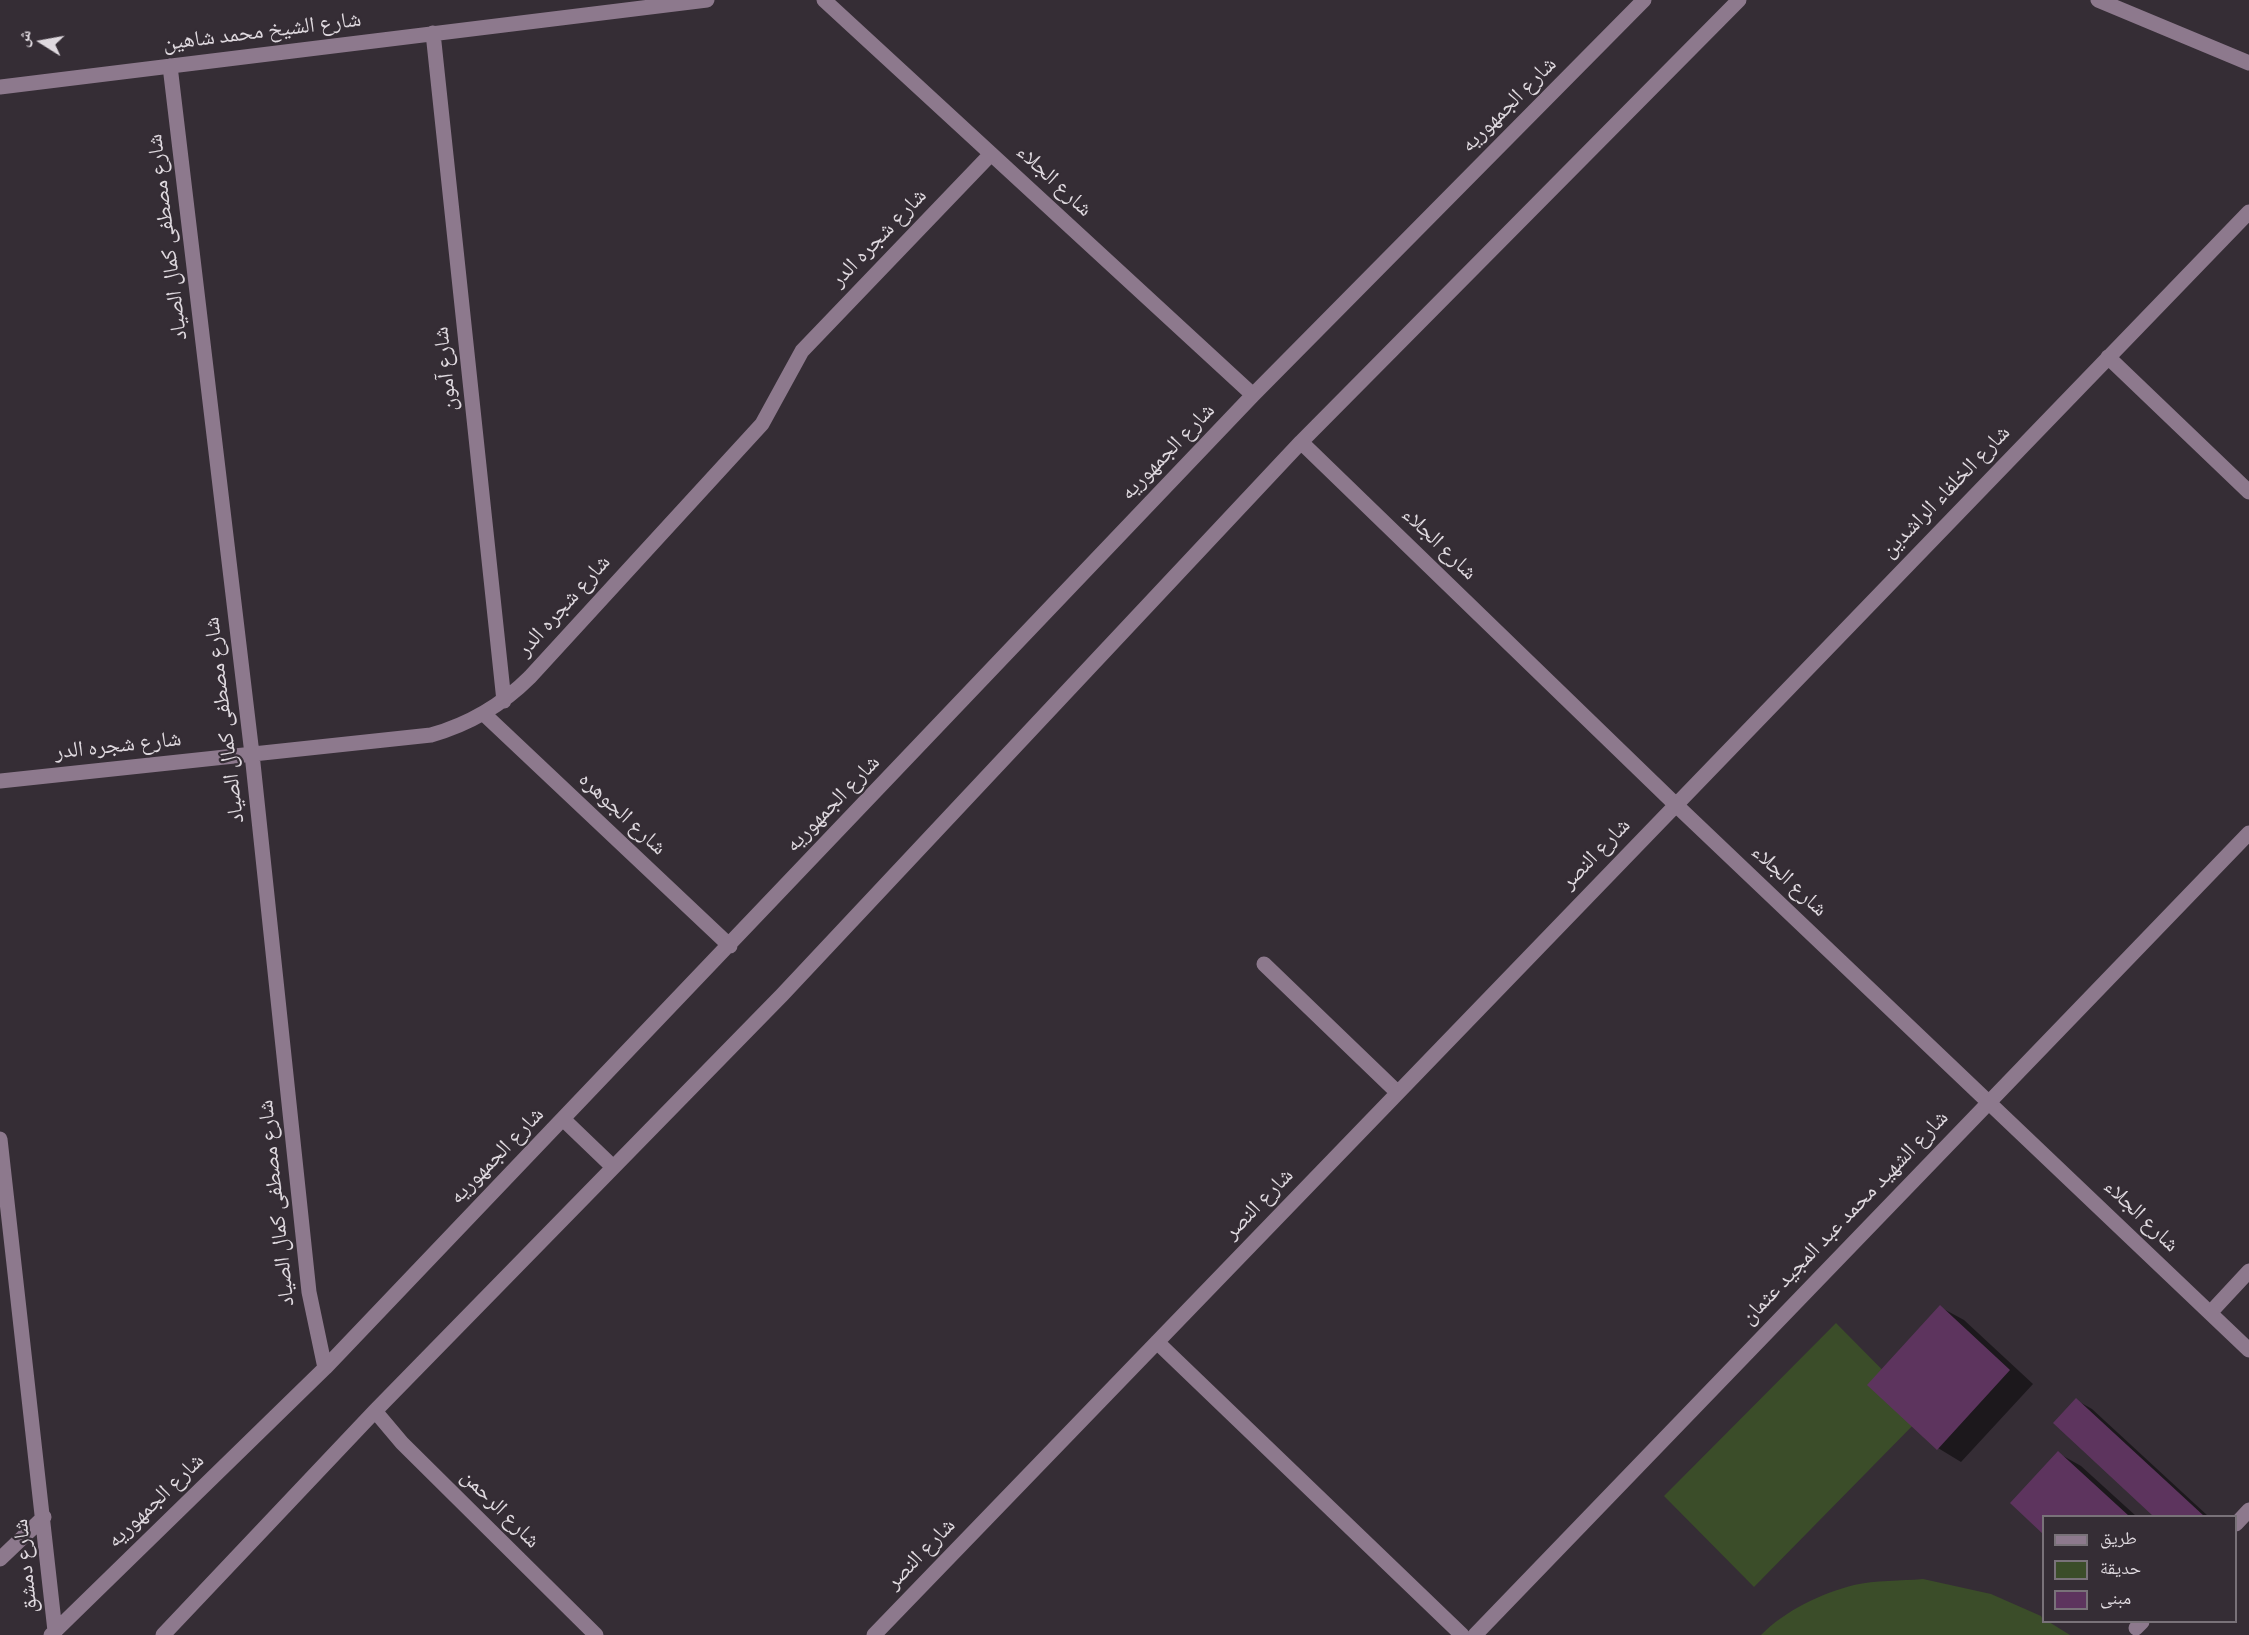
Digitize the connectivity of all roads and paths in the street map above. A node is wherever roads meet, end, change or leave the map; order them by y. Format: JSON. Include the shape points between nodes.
{"nodes":[{"id":1,"x":707,"y":0,"type":"edge"},
{"id":2,"x":824,"y":0,"type":"edge"},
{"id":3,"x":1644,"y":0,"type":"edge"},
{"id":4,"x":1739,"y":0,"type":"edge"},
{"id":5,"x":2098,"y":0,"type":"edge"},
{"id":6,"x":433,"y":33,"type":"junction"},
{"id":7,"x":2249,"y":63,"type":"edge"},
{"id":8,"x":170,"y":66,"type":"junction"},
{"id":9,"x":0,"y":87,"type":"edge"},
{"id":10,"x":991,"y":154,"type":"junction"},
{"id":11,"x":2249,"y":212,"type":"edge"},
{"id":12,"x":2108,"y":357,"type":"junction"},
{"id":13,"x":1254,"y":395,"type":"junction"},
{"id":14,"x":1301,"y":441,"type":"junction"},
{"id":15,"x":2249,"y":492,"type":"edge"},
{"id":16,"x":504,"y":701,"type":"junction"},
{"id":17,"x":484,"y":714,"type":"junction"},
{"id":18,"x":252,"y":754,"type":"junction"},
{"id":19,"x":0,"y":781,"type":"edge"},
{"id":20,"x":1675,"y":804,"type":"junction"},
{"id":21,"x":2249,"y":833,"type":"edge"},
{"id":22,"x":729,"y":946,"type":"junction"},
{"id":23,"x":1264,"y":964,"type":"dead end"},
{"id":24,"x":1397,"y":1092,"type":"junction"},
{"id":25,"x":1989,"y":1101,"type":"junction"},
{"id":26,"x":563,"y":1119,"type":"junction"},
{"id":27,"x":0,"y":1139,"type":"edge"},
{"id":28,"x":613,"y":1167,"type":"junction"},
{"id":29,"x":2249,"y":1271,"type":"edge"},
{"id":30,"x":2210,"y":1313,"type":"junction"},
{"id":31,"x":1157,"y":1341,"type":"junction"},
{"id":32,"x":2249,"y":1350,"type":"edge"},
{"id":33,"x":325,"y":1368,"type":"junction"},
{"id":34,"x":375,"y":1412,"type":"junction"},
{"id":35,"x":2249,"y":1510,"type":"edge"},
{"id":36,"x":44,"y":1517,"type":"junction"},
{"id":37,"x":2237,"y":1522,"type":"edge"},
{"id":38,"x":0,"y":1559,"type":"edge"},
{"id":39,"x":53,"y":1633,"type":"edge"},
{"id":40,"x":163,"y":1635,"type":"edge"},
{"id":41,"x":596,"y":1635,"type":"edge"},
{"id":42,"x":874,"y":1635,"type":"edge"},
{"id":43,"x":1462,"y":1635,"type":"edge"},
{"id":44,"x":1475,"y":1635,"type":"edge"}],
"edges":[{"from":1,"to":6,"type":"street","name":"شارع الشيخ محمد شاهين"},
{"from":2,"to":10,"type":"street","name":"شارع الجلاء"},
{"from":3,"to":13,"type":"street","name":"شارع الجمهوريه"},
{"from":4,"to":14,"type":"street"},
{"from":5,"to":7,"type":"street"},
{"from":6,"to":8,"type":"street","name":"شارع الشيخ محمد شاهين"},
{"from":6,"to":16,"type":"street","name":"شارع آمون"},
{"from":8,"to":9,"type":"street","name":"شارع الشيخ محمد شاهين"},
{"from":8,"to":18,"type":"street","name":"شارع مصطفى كمال الصياد"},
{"from":10,"to":13,"type":"street","name":"شارع الجلاء"},
{"from":10,"to":16,"type":"street","name":"شارع شجره الدر","via":[[802,351],[762,424]]},
{"from":11,"to":12,"type":"street","name":"شارع الخلفاء الراشدين"},
{"from":12,"to":15,"type":"street"},
{"from":12,"to":20,"type":"street","name":"شارع الخلفاء الراشدين"},
{"from":13,"to":22,"type":"street","name":"شارع الجمهوريه"},
{"from":14,"to":20,"type":"street","name":"شارع الجلاء"},
{"from":14,"to":28,"type":"street","via":[[782,995]]},
{"from":16,"to":17,"type":"street","name":"شارع شجره الدر"},
{"from":17,"to":18,"type":"street","name":"شارع شجره الدر","via":[[431,735]]},
{"from":17,"to":22,"type":"street","name":"شارع الجوهره"},
{"from":18,"to":19,"type":"street","name":"شارع شجره الدر"},
{"from":18,"to":33,"type":"street","name":"شارع مصطفى كمال الصياد","via":[[309,1292]]},
{"from":20,"to":24,"type":"street","name":"شارع النصر"},
{"from":20,"to":25,"type":"street","name":"شارع الجلاء"},
{"from":21,"to":25,"type":"street","name":"شارع الشهيد محمد عبد المجيد عثمان"},
{"from":22,"to":26,"type":"street","name":"شارع الجمهوريه"},
{"from":23,"to":24,"type":"street"},
{"from":24,"to":31,"type":"street","name":"شارع النصر"},
{"from":25,"to":30,"type":"street","name":"شارع الجلاء"},
{"from":25,"to":44,"type":"street","name":"شارع الشهيد محمد عبد المجيد عثمان"},
{"from":26,"to":28,"type":"street"},
{"from":26,"to":33,"type":"street","name":"شارع الجمهوريه"},
{"from":27,"to":36,"type":"street","name":"شارع دمشق"},
{"from":28,"to":34,"type":"street"},
{"from":29,"to":30,"type":"street"},
{"from":30,"to":32,"type":"street","name":"شارع الجلاء"},
{"from":31,"to":42,"type":"street","name":"شارع النصر"},
{"from":31,"to":43,"type":"street"},
{"from":33,"to":39,"type":"street","name":"شارع الجمهوريه"},
{"from":34,"to":40,"type":"street"},
{"from":34,"to":41,"type":"street","name":"شارع الرحمن"},
{"from":35,"to":37,"type":"street"},
{"from":36,"to":38,"type":"street"},
{"from":36,"to":39,"type":"street","name":"شارع دمشق"}]}
